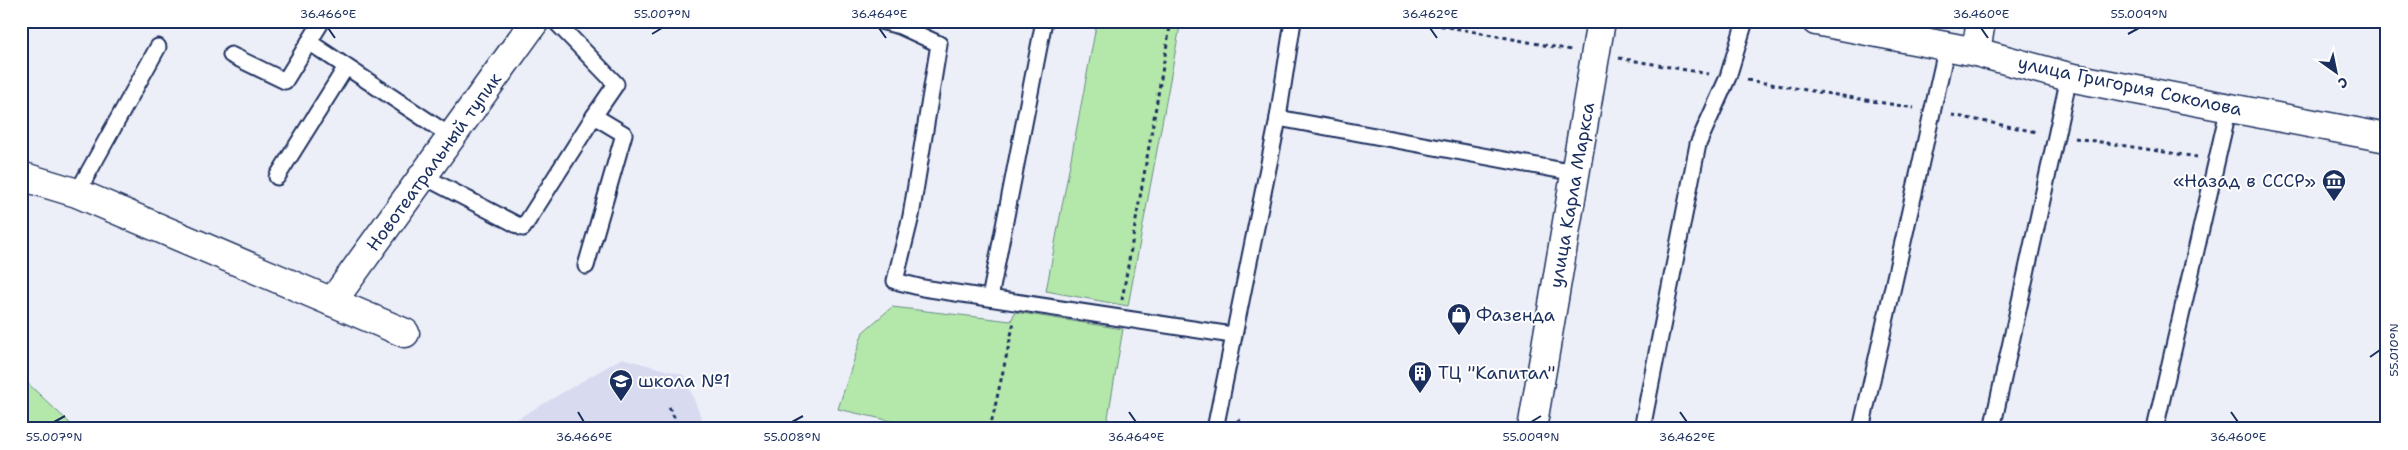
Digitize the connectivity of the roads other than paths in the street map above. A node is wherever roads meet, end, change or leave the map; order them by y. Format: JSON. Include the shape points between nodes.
{"nodes":[{"id":1,"x":322,"y":21,"type":"edge"},
{"id":2,"x":535,"y":21,"type":"edge"},
{"id":3,"x":555,"y":21,"type":"edge"},
{"id":4,"x":880,"y":21,"type":"edge"},
{"id":5,"x":1044,"y":21,"type":"edge"},
{"id":6,"x":1293,"y":21,"type":"edge"},
{"id":7,"x":1601,"y":21,"type":"edge"},
{"id":8,"x":1745,"y":21,"type":"edge"},
{"id":9,"x":1816,"y":21,"type":"edge"},
{"id":10,"x":1981,"y":21,"type":"edge"},
{"id":11,"x":309,"y":42,"type":"junction"},
{"id":12,"x":1946,"y":46,"type":"junction"},
{"id":13,"x":158,"y":48,"type":"dead end"},
{"id":14,"x":1976,"y":52,"type":"junction"},
{"id":15,"x":231,"y":56,"type":"dead end"},
{"id":16,"x":346,"y":67,"type":"junction"},
{"id":17,"x":2069,"y":77,"type":"junction"},
{"id":18,"x":2228,"y":107,"type":"junction"},
{"id":19,"x":594,"y":116,"type":"junction"},
{"id":20,"x":1278,"y":118,"type":"junction"},
{"id":21,"x":452,"y":137,"type":"junction"},
{"id":22,"x":2387,"y":138,"type":"edge"},
{"id":23,"x":1575,"y":173,"type":"junction"},
{"id":24,"x":21,"y":176,"type":"edge"},
{"id":25,"x":277,"y":176,"type":"dead end"},
{"id":26,"x":423,"y":176,"type":"junction"},
{"id":27,"x":77,"y":193,"type":"junction"},
{"id":28,"x":586,"y":266,"type":"dead end"},
{"id":29,"x":990,"y":298,"type":"junction"},
{"id":30,"x":332,"y":302,"type":"junction"},
{"id":31,"x":404,"y":332,"type":"dead end"},
{"id":32,"x":1232,"y":335,"type":"junction"},
{"id":33,"x":1215,"y":429,"type":"edge"},
{"id":34,"x":1532,"y":429,"type":"edge"},
{"id":35,"x":1642,"y":429,"type":"edge"},
{"id":36,"x":1861,"y":429,"type":"edge"},
{"id":37,"x":1992,"y":429,"type":"edge"},
{"id":38,"x":2155,"y":429,"type":"edge"}],
"edges":[{"from":1,"to":11,"type":"lane"},
{"from":2,"to":21,"type":"street","name":"Новотеатральный тупик"},
{"from":3,"to":19,"type":"lane","via":[[616,84]]},
{"from":4,"to":29,"type":"lane","via":[[940,44],[911,216],[895,281]]},
{"from":5,"to":29,"type":"lane"},
{"from":6,"to":20,"type":"lane"},
{"from":7,"to":23,"type":"street","name":"улица Карла Маркса"},
{"from":8,"to":35,"type":"lane","via":[[1728,77],[1698,144]]},
{"from":9,"to":12,"type":"street","name":"улица Григория Соколова"},
{"from":10,"to":14,"type":"street"},
{"from":11,"to":15,"type":"lane","via":[[285,81]]},
{"from":11,"to":16,"type":"lane"},
{"from":12,"to":14,"type":"street","name":"улица Григория Соколова"},
{"from":12,"to":36,"type":"lane"},
{"from":13,"to":27,"type":"lane"},
{"from":14,"to":17,"type":"street","name":"улица Григория Соколова"},
{"from":16,"to":21,"type":"lane"},
{"from":16,"to":25,"type":"lane"},
{"from":17,"to":18,"type":"street","name":"улица Григория Соколова"},
{"from":17,"to":37,"type":"lane"},
{"from":18,"to":22,"type":"street","name":"улица Григория Соколова"},
{"from":18,"to":38,"type":"lane"},
{"from":19,"to":26,"type":"lane","via":[[524,228]]},
{"from":19,"to":28,"type":"lane","via":[[624,134]]},
{"from":20,"to":23,"type":"lane"},
{"from":20,"to":32,"type":"lane"},
{"from":21,"to":26,"type":"street","name":"Новотеатральный тупик"},
{"from":23,"to":34,"type":"street","name":"улица Карла Маркса"},
{"from":24,"to":27,"type":"street"},
{"from":26,"to":30,"type":"street","name":"Новотеатральный тупик"},
{"from":27,"to":30,"type":"street"},
{"from":29,"to":32,"type":"lane"},
{"from":30,"to":31,"type":"street"},
{"from":32,"to":33,"type":"lane"}]}
